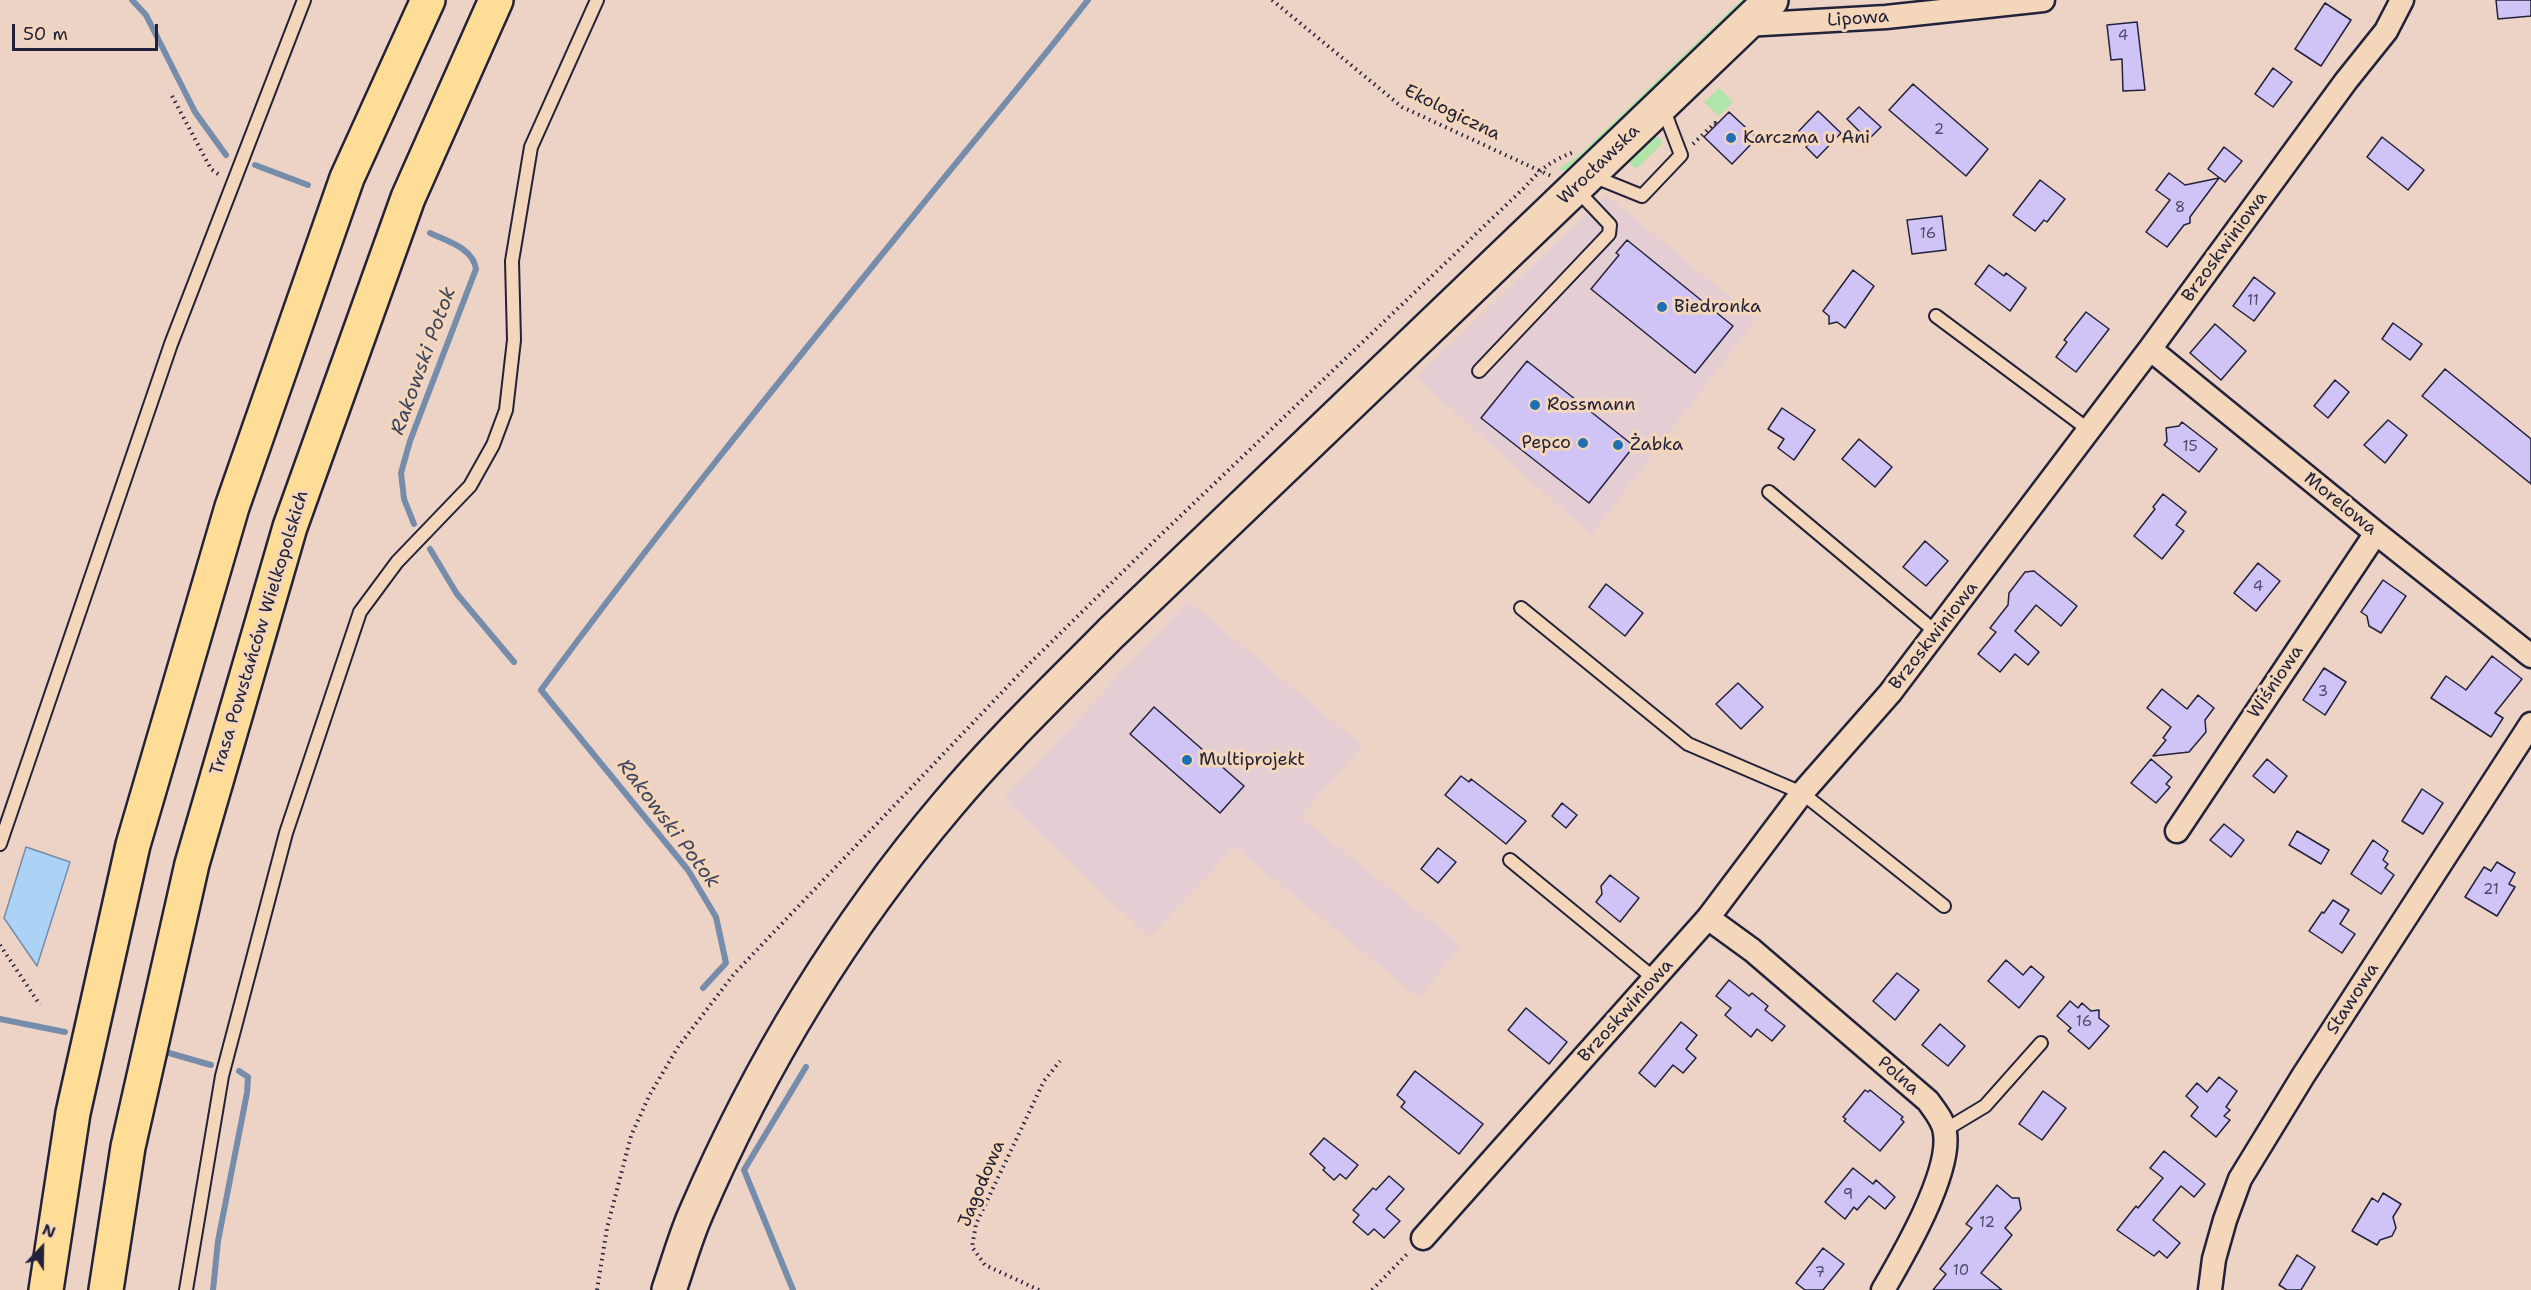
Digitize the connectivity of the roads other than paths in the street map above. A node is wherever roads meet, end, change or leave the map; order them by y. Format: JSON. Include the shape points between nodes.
{"nodes":[{"id":1,"x":304,"y":0,"type":"edge"},
{"id":2,"x":428,"y":0,"type":"edge"},
{"id":3,"x":496,"y":0,"type":"edge"},
{"id":4,"x":597,"y":0,"type":"edge"},
{"id":5,"x":1771,"y":0,"type":"edge"},
{"id":6,"x":2043,"y":0,"type":"edge"},
{"id":7,"x":2402,"y":0,"type":"edge"},
{"id":8,"x":1745,"y":25,"type":"junction"},
{"id":9,"x":1662,"y":105,"type":"junction"},
{"id":10,"x":1582,"y":182,"type":"junction"},
{"id":11,"x":1936,"y":316,"type":"dead end"},
{"id":12,"x":2150,"y":349,"type":"junction"},
{"id":13,"x":1479,"y":371,"type":"dead end"},
{"id":14,"x":2089,"y":430,"type":"junction"},
{"id":15,"x":1769,"y":492,"type":"dead end"},
{"id":16,"x":2376,"y":533,"type":"junction"},
{"id":17,"x":1521,"y":608,"type":"dead end"},
{"id":18,"x":1937,"y":633,"type":"junction"},
{"id":19,"x":2531,"y":656,"type":"edge"},
{"id":20,"x":2527,"y":739,"type":"edge"},
{"id":21,"x":1802,"y":793,"type":"junction"},
{"id":22,"x":2176,"y":831,"type":"dead end"},
{"id":23,"x":0,"y":844,"type":"edge"},
{"id":24,"x":1510,"y":860,"type":"dead end"},
{"id":25,"x":1944,"y":906,"type":"dead end"},
{"id":26,"x":1708,"y":918,"type":"junction"},
{"id":27,"x":1655,"y":979,"type":"junction"},
{"id":28,"x":2041,"y":1043,"type":"dead end"},
{"id":29,"x":1945,"y":1130,"type":"junction"},
{"id":30,"x":1423,"y":1238,"type":"road end"},
{"id":31,"x":46,"y":1290,"type":"edge"},
{"id":32,"x":106,"y":1290,"type":"edge"},
{"id":33,"x":186,"y":1290,"type":"edge"},
{"id":34,"x":669,"y":1290,"type":"edge"},
{"id":35,"x":1883,"y":1290,"type":"edge"},
{"id":36,"x":2210,"y":1290,"type":"edge"}],
"edges":[{"from":1,"to":23,"type":"lane","via":[[171,344]]},
{"from":2,"to":31,"type":"highway","via":[[347,178],[232,507],[133,845],[73,1113]]},
{"from":3,"to":32,"type":"highway","name":"Trasa Powstańców Wielkopolskich","via":[[408,198],[290,527],[192,864],[128,1147]]},
{"from":4,"to":33,"type":"lane","via":[[531,147],[512,261],[514,340],[506,410],[493,445],[470,486],[397,561],[360,612],[286,833],[222,1076]]},
{"from":5,"to":8,"type":"main road","name":"Wrocławska"},
{"from":6,"to":8,"type":"street","name":"Lipowa","via":[[1887,17]]},
{"from":7,"to":12,"type":"street","name":"Brzoskwiniowa","via":[[2386,32]]},
{"from":8,"to":9,"type":"main road","name":"Wrocławska"},
{"from":9,"to":10,"type":"main road","name":"Wrocławska"},
{"from":9,"to":10,"type":"lane","via":[[1681,154],[1642,196]]},
{"from":10,"to":13,"type":"lane","via":[[1610,225],[1609,234]]},
{"from":10,"to":34,"type":"main road","name":"Wrocławska","via":[[1056,688],[948,804],[885,882],[822,972],[764,1070],[695,1214]]},
{"from":11,"to":14,"type":"lane"},
{"from":12,"to":14,"type":"street","name":"Brzoskwiniowa"},
{"from":12,"to":16,"type":"street","name":"Morelowa"},
{"from":14,"to":18,"type":"street","name":"Brzoskwiniowa"},
{"from":15,"to":18,"type":"lane"},
{"from":16,"to":19,"type":"street","name":"Morelowa"},
{"from":16,"to":22,"type":"street","name":"Wiśniowa"},
{"from":17,"to":21,"type":"lane","via":[[1688,744]]},
{"from":18,"to":21,"type":"street","name":"Brzoskwiniowa"},
{"from":20,"to":36,"type":"street","name":"Stawowa","via":[[2303,1076],[2240,1179],[2222,1230]]},
{"from":21,"to":25,"type":"lane"},
{"from":21,"to":26,"type":"street","name":"Brzoskwiniowa"},
{"from":24,"to":27,"type":"lane"},
{"from":26,"to":27,"type":"street","name":"Brzoskwiniowa"},
{"from":26,"to":29,"type":"street","name":"Polna","via":[[1752,950],[1928,1101]]},
{"from":27,"to":30,"type":"street","name":"Brzoskwiniowa"},
{"from":28,"to":29,"type":"lane","via":[[1986,1106]]},
{"from":29,"to":35,"type":"street","name":"Polna","via":[[1945,1160]]}]}
